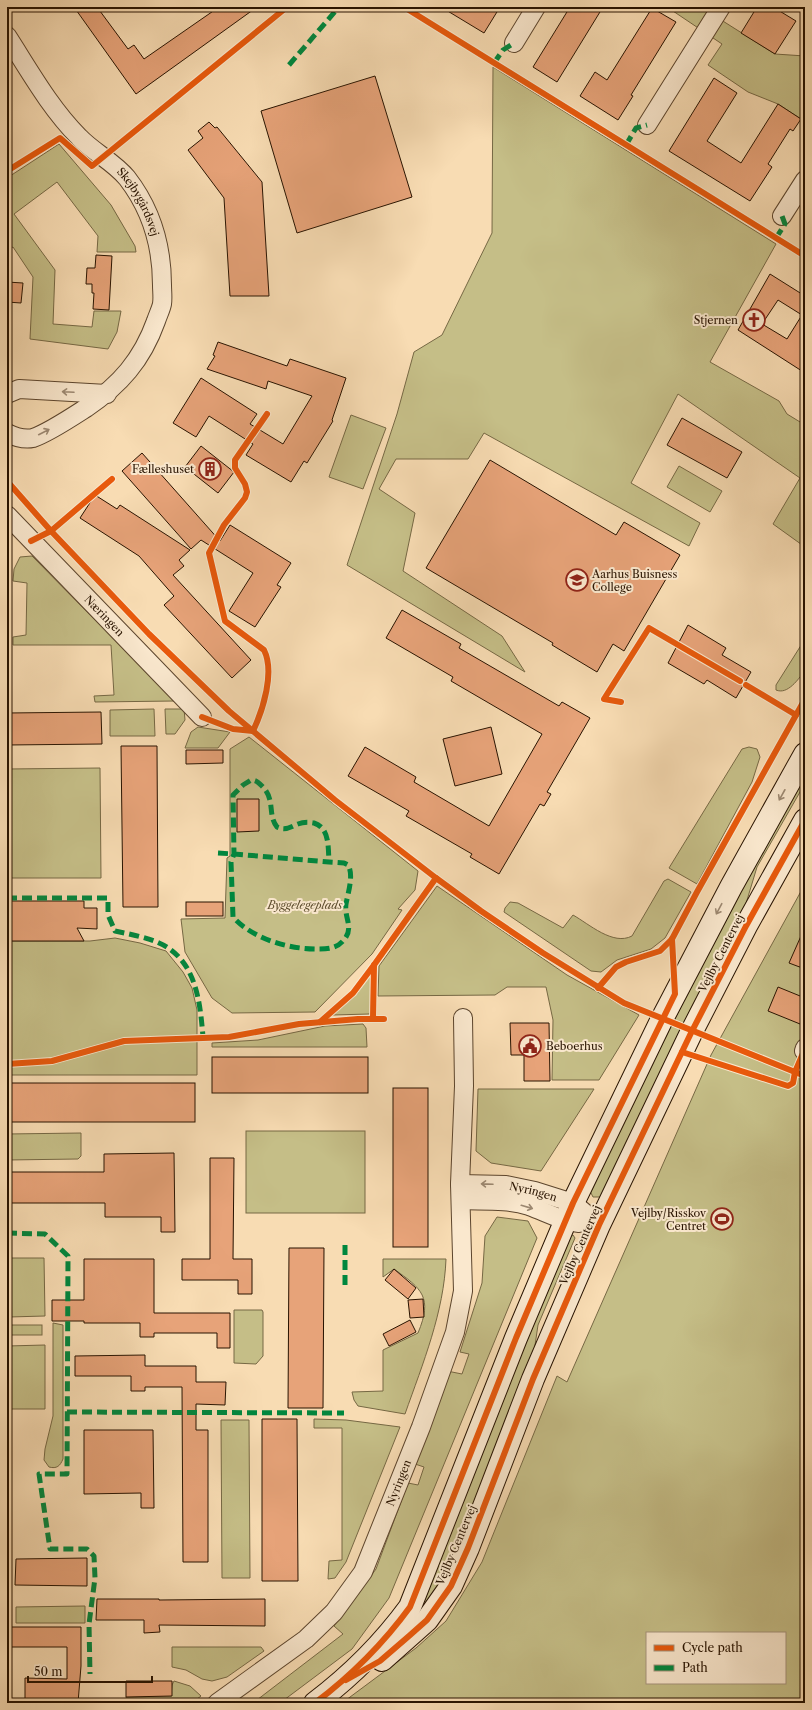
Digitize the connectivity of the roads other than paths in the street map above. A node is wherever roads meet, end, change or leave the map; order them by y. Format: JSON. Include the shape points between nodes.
{"nodes":[{"id":1,"x":536,"y":7,"type":"edge"},
{"id":2,"x":721,"y":7,"type":"edge"},
{"id":3,"x":7,"y":36,"type":"edge"},
{"id":4,"x":514,"y":43,"type":"dead end"},
{"id":5,"x":647,"y":125,"type":"dead end"},
{"id":6,"x":805,"y":180,"type":"edge"},
{"id":7,"x":782,"y":216,"type":"dead end"},
{"id":8,"x":7,"y":394,"type":"edge"},
{"id":9,"x":107,"y":394,"type":"junction"},
{"id":10,"x":7,"y":433,"type":"edge"},
{"id":11,"x":7,"y":514,"type":"edge"},
{"id":12,"x":202,"y":716,"type":"dead end"},
{"id":13,"x":805,"y":754,"type":"edge"},
{"id":14,"x":805,"y":820,"type":"edge"},
{"id":15,"x":463,"y":1018,"type":"dead end"},
{"id":16,"x":461,"y":1192,"type":"junction"},
{"id":17,"x":569,"y":1212,"type":"junction"},
{"id":18,"x":599,"y":1225,"type":"junction"},
{"id":19,"x":346,"y":1680,"type":"junction"},
{"id":20,"x":217,"y":1703,"type":"edge"},
{"id":21,"x":315,"y":1703,"type":"edge"}],
"edges":[{"from":1,"to":4,"type":"street"},
{"from":2,"to":5,"type":"street"},
{"from":3,"to":9,"type":"street","name":"Skejbygårdsvej","via":[[48,98],[79,137],[127,178],[154,227],[161,259],[162,304],[152,333],[139,356]]},
{"from":6,"to":7,"type":"street"},
{"from":9,"to":8,"type":"street","one_way":true,"via":[[19,389]]},
{"from":10,"to":9,"type":"street","name":"Skejbygårdsvej","one_way":true,"via":[[14,437],[33,438]]},
{"from":11,"to":12,"type":"street","name":"Næringen"},
{"from":13,"to":17,"type":"street","name":"Vejlby Centervej","one_way":true,"via":[[661,1021]]},
{"from":14,"to":18,"type":"street","name":"Vejlby Centervej","via":[[690,1033]]},
{"from":15,"to":16,"type":"street","name":"Nyringen"},
{"from":16,"to":17,"type":"street","name":"Nyringen","via":[[506,1185],[535,1191]]},
{"from":16,"to":20,"type":"street","name":"Nyringen","via":[[463,1291],[455,1332],[421,1427],[363,1572],[334,1612],[306,1638]]},
{"from":17,"to":18,"type":"street","name":"Nyringen"},
{"from":17,"to":19,"type":"street","name":"Vejlby Centervej","via":[[516,1338],[410,1607],[374,1652]]},
{"from":18,"to":19,"type":"street","name":"Vejlby Centervej","via":[[533,1379],[451,1586],[427,1620],[380,1661]]},
{"from":19,"to":21,"type":"street"}]}
